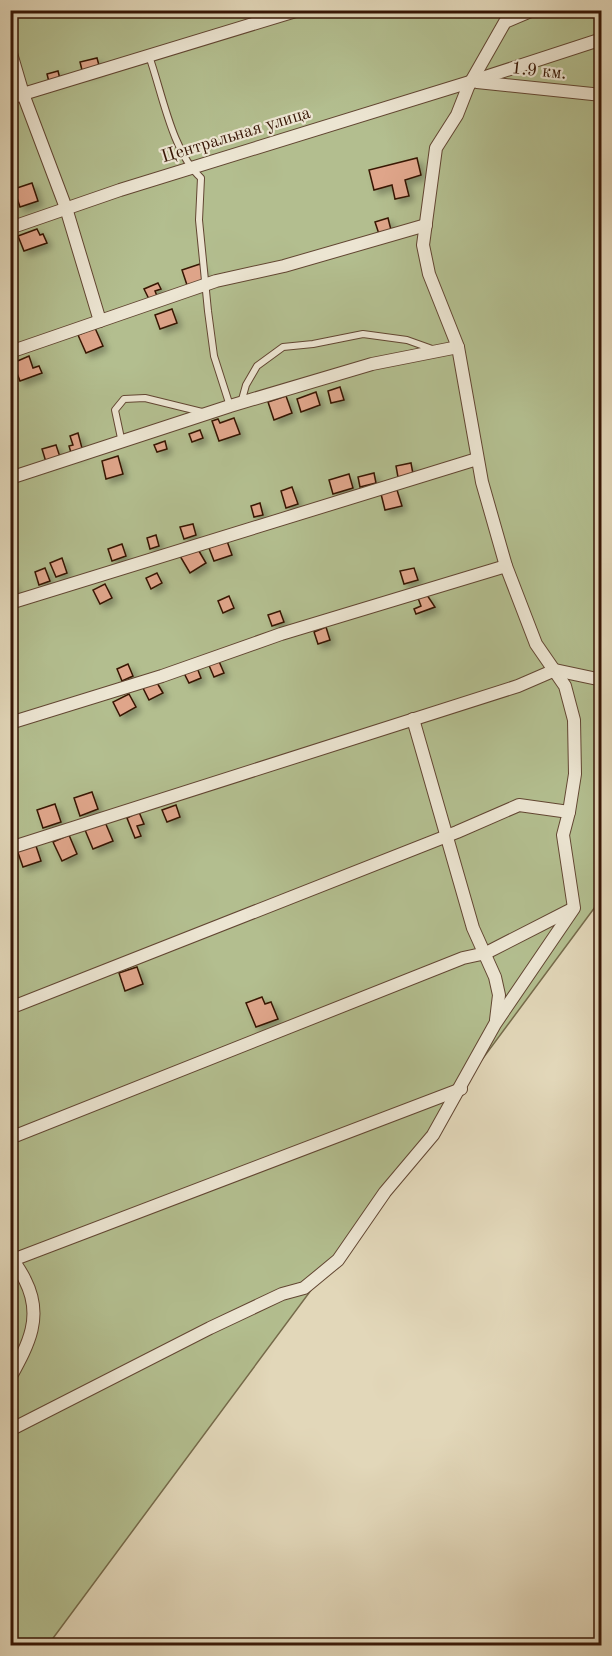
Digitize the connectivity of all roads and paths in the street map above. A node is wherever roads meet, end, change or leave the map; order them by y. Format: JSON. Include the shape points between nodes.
{"nodes":[{"id":1,"x":299,"y":10,"type":"edge"},
{"id":2,"x":533,"y":10,"type":"edge"},
{"id":3,"x":602,"y":39,"type":"edge"},
{"id":4,"x":10,"y":50,"type":"edge"},
{"id":5,"x":149,"y":56,"type":"junction"},
{"id":6,"x":473,"y":81,"type":"junction"},
{"id":7,"x":602,"y":95,"type":"edge"},
{"id":8,"x":17,"y":96,"type":"edge"},
{"id":9,"x":190,"y":168,"type":"junction"},
{"id":10,"x":66,"y":208,"type":"junction"},
{"id":11,"x":426,"y":225,"type":"junction"},
{"id":12,"x":10,"y":228,"type":"edge"},
{"id":13,"x":207,"y":285,"type":"junction"},
{"id":14,"x":100,"y":321,"type":"junction"},
{"id":15,"x":458,"y":347,"type":"junction"},
{"id":16,"x":436,"y":350,"type":"junction"},
{"id":17,"x":10,"y":352,"type":"edge"},
{"id":18,"x":236,"y":405,"type":"junction"},
{"id":19,"x":208,"y":414,"type":"junction"},
{"id":20,"x":122,"y":443,"type":"junction"},
{"id":21,"x":477,"y":459,"type":"junction"},
{"id":22,"x":10,"y":478,"type":"edge"},
{"id":23,"x":506,"y":566,"type":"junction"},
{"id":24,"x":10,"y":603,"type":"edge"},
{"id":25,"x":555,"y":670,"type":"junction"},
{"id":26,"x":602,"y":680,"type":"edge"},
{"id":27,"x":413,"y":719,"type":"junction"},
{"id":28,"x":10,"y":723,"type":"edge"},
{"id":29,"x":570,"y":812,"type":"junction"},
{"id":30,"x":445,"y":837,"type":"junction"},
{"id":31,"x":10,"y":848,"type":"edge"},
{"id":32,"x":574,"y":908,"type":"junction"},
{"id":33,"x":486,"y":953,"type":"junction"},
{"id":34,"x":10,"y":1008,"type":"edge"},
{"id":35,"x":495,"y":1024,"type":"junction"},
{"id":36,"x":461,"y":1089,"type":"junction"},
{"id":37,"x":10,"y":1138,"type":"edge"},
{"id":38,"x":11,"y":1259,"type":"edge"},
{"id":39,"x":10,"y":1378,"type":"edge"},
{"id":40,"x":10,"y":1430,"type":"edge"}],
"edges":[{"from":1,"to":5,"type":"street"},
{"from":2,"to":6,"type":"street","via":[[505,22]]},
{"from":3,"to":6,"type":"street","name":"Центральная улица"},
{"from":4,"to":8,"type":"street"},
{"from":5,"to":8,"type":"street"},
{"from":5,"to":9,"type":"lane"},
{"from":6,"to":7,"type":"street","name":"1.9 км."},
{"from":6,"to":9,"type":"street","name":"Центральная улица"},
{"from":6,"to":11,"type":"street","via":[[436,148]]},
{"from":8,"to":10,"type":"street"},
{"from":9,"to":10,"type":"street","name":"Центральная улица"},
{"from":9,"to":13,"type":"lane","via":[[201,178],[200,220]]},
{"from":10,"to":12,"type":"street","name":"Центральная улица"},
{"from":10,"to":14,"type":"street"},
{"from":11,"to":13,"type":"street"},
{"from":11,"to":15,"type":"street","via":[[423,245],[429,274]]},
{"from":13,"to":14,"type":"street"},
{"from":13,"to":18,"type":"lane","via":[[214,356]]},
{"from":14,"to":17,"type":"street"},
{"from":15,"to":16,"type":"street"},
{"from":15,"to":21,"type":"street"},
{"from":16,"to":18,"type":"street","via":[[395,357]]},
{"from":16,"to":18,"type":"lane","via":[[407,340],[363,334],[284,347],[257,366]]},
{"from":18,"to":19,"type":"street"},
{"from":19,"to":20,"type":"street"},
{"from":19,"to":20,"type":"lane","via":[[145,398],[124,399],[115,410]]},
{"from":20,"to":22,"type":"street"},
{"from":21,"to":23,"type":"street"},
{"from":21,"to":24,"type":"street"},
{"from":23,"to":25,"type":"street","via":[[536,644]]},
{"from":23,"to":28,"type":"street","via":[[281,634]]},
{"from":25,"to":26,"type":"street"},
{"from":25,"to":27,"type":"street","via":[[518,686]]},
{"from":25,"to":29,"type":"street","via":[[565,686],[574,720],[575,774]]},
{"from":27,"to":30,"type":"street"},
{"from":27,"to":31,"type":"street"},
{"from":29,"to":30,"type":"street","via":[[519,805]]},
{"from":29,"to":32,"type":"street","via":[[563,835]]},
{"from":30,"to":33,"type":"street","via":[[473,928]]},
{"from":30,"to":34,"type":"street"},
{"from":32,"to":33,"type":"street"},
{"from":32,"to":35,"type":"street"},
{"from":33,"to":35,"type":"street","via":[[499,995]]},
{"from":33,"to":37,"type":"street","via":[[463,958]]},
{"from":35,"to":36,"type":"street"},
{"from":36,"to":38,"type":"street"},
{"from":36,"to":40,"type":"street","via":[[433,1135],[385,1192],[338,1260],[304,1288],[282,1294]]},
{"from":38,"to":39,"type":"street","via":[[26,1281],[33,1309],[31,1341]]}]}
